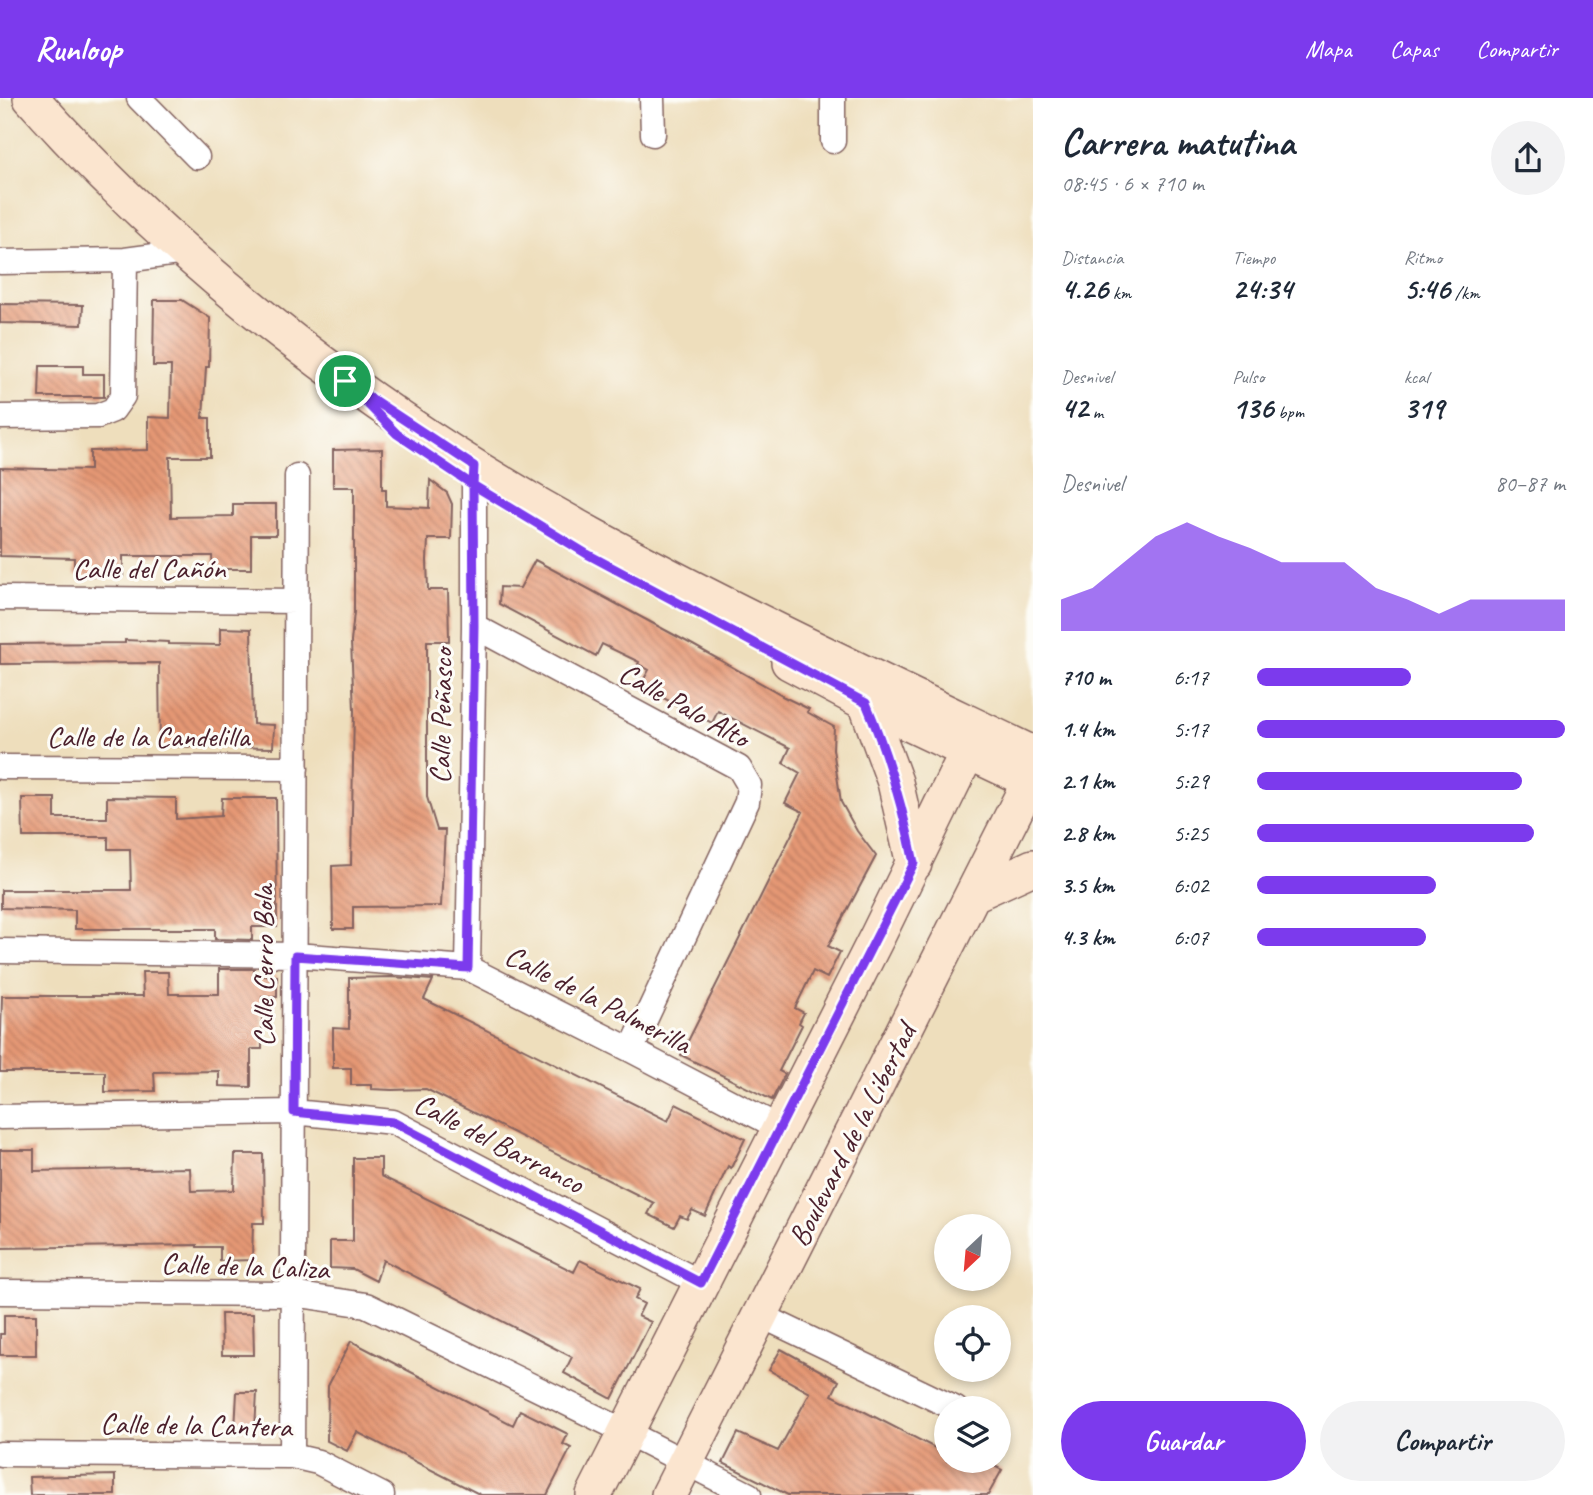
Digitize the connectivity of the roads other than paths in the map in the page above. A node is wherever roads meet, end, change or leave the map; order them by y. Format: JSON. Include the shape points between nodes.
{"nodes":[{"id":1,"x":32,"y":98,"type":"edge"},
{"id":2,"x":139,"y":98,"type":"edge"},
{"id":3,"x":652,"y":98,"type":"edge"},
{"id":4,"x":833,"y":98,"type":"edge"},
{"id":5,"x":653,"y":134,"type":"dead end"},
{"id":6,"x":834,"y":141,"type":"dead end"},
{"id":7,"x":197,"y":157,"type":"dead end"},
{"id":8,"x":185,"y":252,"type":"junction"},
{"id":9,"x":125,"y":260,"type":"junction"},
{"id":10,"x":0,"y":262,"type":"edge"},
{"id":11,"x":0,"y":417,"type":"edge"},
{"id":12,"x":474,"y":475,"type":"junction"},
{"id":13,"x":297,"y":476,"type":"dead end"},
{"id":14,"x":0,"y":598,"type":"edge"},
{"id":15,"x":297,"y":601,"type":"junction"},
{"id":16,"x":474,"y":626,"type":"junction"},
{"id":17,"x":866,"y":703,"type":"junction"},
{"id":18,"x":979,"y":742,"type":"junction"},
{"id":19,"x":0,"y":767,"type":"edge"},
{"id":20,"x":296,"y":768,"type":"junction"},
{"id":21,"x":1032,"y":773,"type":"edge"},
{"id":22,"x":914,"y":863,"type":"junction"},
{"id":23,"x":1033,"y":867,"type":"edge"},
{"id":24,"x":974,"y":894,"type":"junction"},
{"id":25,"x":0,"y":951,"type":"edge"},
{"id":26,"x":295,"y":956,"type":"junction"},
{"id":27,"x":468,"y":968,"type":"junction"},
{"id":28,"x":631,"y":1050,"type":"junction"},
{"id":29,"x":294,"y":1112,"type":"junction"},
{"id":30,"x":0,"y":1117,"type":"edge"},
{"id":31,"x":780,"y":1128,"type":"junction"},
{"id":32,"x":701,"y":1283,"type":"junction"},
{"id":33,"x":0,"y":1292,"type":"edge"},
{"id":34,"x":293,"y":1294,"type":"junction"},
{"id":35,"x":761,"y":1315,"type":"junction"},
{"id":36,"x":934,"y":1398,"type":"edge"},
{"id":37,"x":626,"y":1432,"type":"junction"},
{"id":38,"x":0,"y":1454,"type":"edge"},
{"id":39,"x":292,"y":1456,"type":"junction"},
{"id":40,"x":686,"y":1462,"type":"junction"},
{"id":41,"x":382,"y":1495,"type":"edge"},
{"id":42,"x":594,"y":1495,"type":"edge"},
{"id":43,"x":670,"y":1495,"type":"edge"},
{"id":44,"x":749,"y":1495,"type":"edge"}],
"edges":[{"from":1,"to":8,"type":"street","via":[[69,141]]},
{"from":2,"to":7,"type":"street"},
{"from":3,"to":5,"type":"street"},
{"from":4,"to":6,"type":"street"},
{"from":8,"to":9,"type":"street"},
{"from":8,"to":12,"type":"street","via":[[345,381]]},
{"from":9,"to":10,"type":"street"},
{"from":9,"to":11,"type":"street","via":[[123,396],[113,410],[98,416]]},
{"from":12,"to":16,"type":"street","name":"Calle Peñasco"},
{"from":12,"to":17,"type":"street","via":[[587,554]]},
{"from":12,"to":18,"type":"street"},
{"from":13,"to":15,"type":"street","name":"Calle Cerro Bola"},
{"from":14,"to":15,"type":"street","name":"Calle del Cañón"},
{"from":15,"to":20,"type":"street","name":"Calle Cerro Bola"},
{"from":16,"to":27,"type":"street","name":"Calle Peñasco"},
{"from":16,"to":28,"type":"street","name":"Calle Palo Alto","via":[[739,768],[750,785],[747,802]]},
{"from":17,"to":18,"type":"street"},
{"from":17,"to":22,"type":"street","via":[[895,782]]},
{"from":18,"to":21,"type":"street"},
{"from":18,"to":22,"type":"street"},
{"from":19,"to":20,"type":"street","name":"Calle de la Candelilla"},
{"from":20,"to":26,"type":"street","name":"Calle Cerro Bola"},
{"from":21,"to":24,"type":"street","name":"Boulevard de la Libertad"},
{"from":22,"to":31,"type":"street"},
{"from":23,"to":24,"type":"street"},
{"from":24,"to":35,"type":"street","name":"Boulevard de la Libertad"},
{"from":25,"to":26,"type":"street","name":"Calle de la Palmerilla"},
{"from":26,"to":27,"type":"street","name":"Calle de la Palmerilla"},
{"from":26,"to":29,"type":"street","name":"Calle Cerro Bola"},
{"from":27,"to":28,"type":"street","name":"Calle de la Palmerilla"},
{"from":28,"to":31,"type":"street","name":"Calle de la Palmerilla"},
{"from":29,"to":30,"type":"street","name":"Calle del Barranco"},
{"from":29,"to":32,"type":"street","name":"Calle del Barranco","via":[[393,1122]]},
{"from":29,"to":34,"type":"street","name":"Calle Cerro Bola"},
{"from":31,"to":32,"type":"street"},
{"from":32,"to":37,"type":"street"},
{"from":33,"to":34,"type":"street","name":"Calle de la Caliza"},
{"from":34,"to":37,"type":"street","name":"Calle de la Caliza","via":[[366,1305]]},
{"from":34,"to":39,"type":"street","name":"Calle Cerro Bola"},
{"from":35,"to":36,"type":"street"},
{"from":35,"to":40,"type":"street","name":"Boulevard de la Libertad"},
{"from":37,"to":40,"type":"street","name":"Calle de la Caliza"},
{"from":37,"to":42,"type":"street"},
{"from":38,"to":39,"type":"street","name":"Calle de la Cantera"},
{"from":39,"to":41,"type":"street","name":"Calle de la Cantera","via":[[317,1462]]},
{"from":40,"to":43,"type":"street","name":"Boulevard de la Libertad"},
{"from":40,"to":44,"type":"street","name":"Calle de la Caliza"}]}
